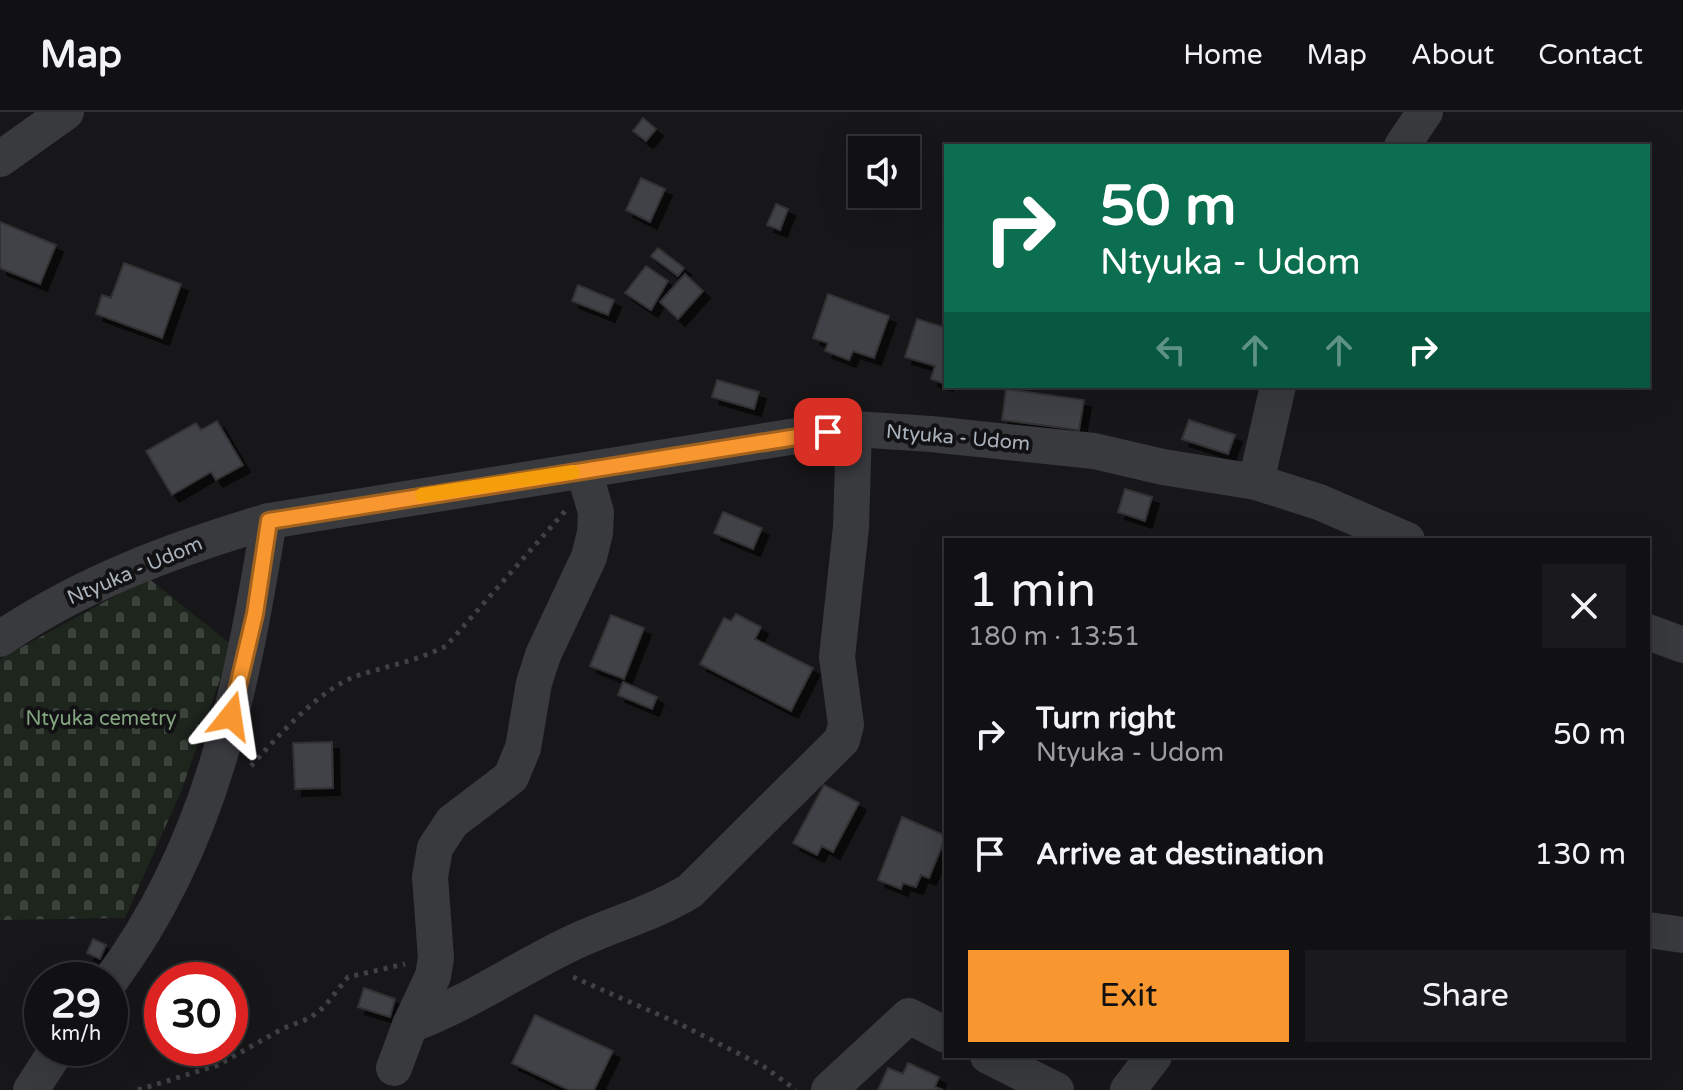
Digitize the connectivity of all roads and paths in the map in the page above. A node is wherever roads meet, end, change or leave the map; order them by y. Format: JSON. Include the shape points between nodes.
{"nodes":[{"id":1,"x":66,"y":112,"type":"edge"},
{"id":2,"x":1425,"y":112,"type":"edge"},
{"id":3,"x":1403,"y":144,"type":"edge"},
{"id":4,"x":0,"y":159,"type":"edge"},
{"id":5,"x":1278,"y":388,"type":"edge"},
{"id":6,"x":854,"y":429,"type":"junction"},
{"id":7,"x":588,"y":481,"type":"junction"},
{"id":8,"x":1256,"y":482,"type":"junction"},
{"id":9,"x":269,"y":521,"type":"junction"},
{"id":10,"x":1402,"y":538,"type":"edge"},
{"id":11,"x":1650,"y":633,"type":"edge"},
{"id":12,"x":0,"y":639,"type":"edge"},
{"id":13,"x":1683,"y":645,"type":"edge"},
{"id":14,"x":247,"y":771,"type":"dead end"},
{"id":15,"x":1650,"y":930,"type":"edge"},
{"id":16,"x":1683,"y":935,"type":"edge"},
{"id":17,"x":436,"y":958,"type":"junction"},
{"id":18,"x":536,"y":961,"type":"junction"},
{"id":19,"x":123,"y":962,"type":"edge"},
{"id":20,"x":410,"y":1025,"type":"junction"},
{"id":21,"x":944,"y":1034,"type":"edge"},
{"id":22,"x":992,"y":1058,"type":"edge"},
{"id":23,"x":1152,"y":1058,"type":"edge"},
{"id":24,"x":46,"y":1066,"type":"edge"},
{"id":25,"x":394,"y":1068,"type":"dead end"},
{"id":26,"x":31,"y":1090,"type":"edge"},
{"id":27,"x":138,"y":1090,"type":"edge"},
{"id":28,"x":796,"y":1090,"type":"edge"},
{"id":29,"x":829,"y":1090,"type":"edge"},
{"id":30,"x":1056,"y":1090,"type":"edge"},
{"id":31,"x":1128,"y":1090,"type":"edge"}],
"edges":[{"from":1,"to":4,"type":"street"},
{"from":2,"to":3,"type":"street"},
{"from":5,"to":8,"type":"street"},
{"from":6,"to":7,"type":"street","name":"Ntyuka - Udom","via":[[802,435]]},
{"from":6,"to":8,"type":"street","name":"Ntyuka - Udom","via":[[1094,451]]},
{"from":6,"to":18,"type":"street","via":[[851,527],[837,657],[846,725],[842,740],[690,891]]},
{"from":7,"to":9,"type":"street","name":"Ntyuka - Udom"},
{"from":7,"to":14,"type":"path","via":[[446,646],[336,685]]},
{"from":7,"to":17,"type":"street","via":[[595,533],[543,655],[518,763],[500,787],[452,822],[435,848],[430,877]]},
{"from":8,"to":10,"type":"street","name":"Ntyuka - Udom"},
{"from":9,"to":12,"type":"street","name":"Ntyuka - Udom","via":[[149,560]]},
{"from":9,"to":19,"type":"street","via":[[255,614],[212,783],[177,869]]},
{"from":11,"to":13,"type":"street"},
{"from":15,"to":16,"type":"street"},
{"from":17,"to":20,"type":"street"},
{"from":17,"to":27,"type":"path","via":[[348,977],[310,1018],[218,1065]]},
{"from":18,"to":20,"type":"street","via":[[445,1012]]},
{"from":18,"to":28,"type":"path","via":[[680,1024],[763,1066]]},
{"from":20,"to":25,"type":"street"},
{"from":21,"to":29,"type":"street","via":[[909,1016]]},
{"from":22,"to":30,"type":"street"},
{"from":23,"to":31,"type":"street"},
{"from":24,"to":26,"type":"street"}]}
